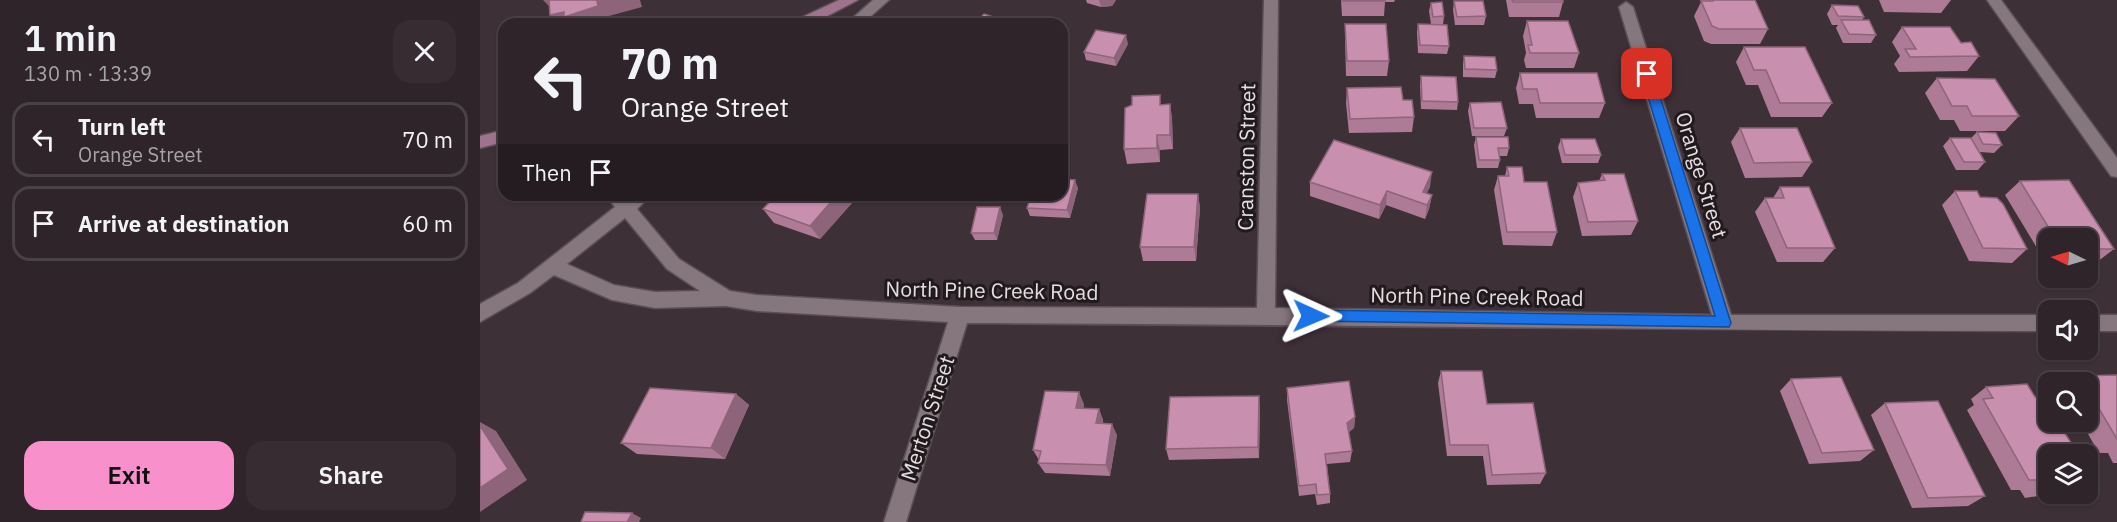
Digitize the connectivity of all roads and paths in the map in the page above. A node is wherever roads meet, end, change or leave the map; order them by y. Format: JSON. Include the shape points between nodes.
{"nodes":[{"id":1,"x":851,"y":0,"type":"edge"},
{"id":2,"x":882,"y":0,"type":"edge"},
{"id":3,"x":1271,"y":0,"type":"edge"},
{"id":4,"x":1994,"y":0,"type":"edge"},
{"id":5,"x":1626,"y":7,"type":"dead end"},
{"id":6,"x":812,"y":18,"type":"edge"},
{"id":7,"x":860,"y":18,"type":"edge"},
{"id":8,"x":498,"y":138,"type":"edge"},
{"id":9,"x":480,"y":142,"type":"edge"},
{"id":10,"x":2117,"y":171,"type":"edge"},
{"id":11,"x":620,"y":202,"type":"edge"},
{"id":12,"x":552,"y":266,"type":"junction"},
{"id":13,"x":726,"y":298,"type":"junction"},
{"id":14,"x":480,"y":314,"type":"edge"},
{"id":15,"x":960,"y":315,"type":"junction"},
{"id":16,"x":1266,"y":316,"type":"junction"},
{"id":17,"x":1724,"y":323,"type":"junction"},
{"id":18,"x":2038,"y":323,"type":"edge"},
{"id":19,"x":2098,"y":323,"type":"edge"},
{"id":20,"x":2117,"y":323,"type":"edge"},
{"id":21,"x":895,"y":522,"type":"edge"}],
"edges":[{"from":1,"to":6,"type":"main road"},
{"from":2,"to":7,"type":"street"},
{"from":3,"to":16,"type":"street","name":"Cranston Street"},
{"from":4,"to":10,"type":"street"},
{"from":5,"to":17,"type":"street","name":"Orange Street"},
{"from":8,"to":9,"type":"main road"},
{"from":11,"to":12,"type":"street"},
{"from":11,"to":13,"type":"street","name":"North Pine Creek Road","via":[[673,264]]},
{"from":12,"to":13,"type":"street","name":"North Pine Creek Road","via":[[612,292],[655,300]]},
{"from":12,"to":14,"type":"street"},
{"from":13,"to":15,"type":"street","name":"North Pine Creek Road"},
{"from":15,"to":16,"type":"street","name":"North Pine Creek Road"},
{"from":15,"to":21,"type":"street","name":"Merton Street"},
{"from":16,"to":17,"type":"street","name":"North Pine Creek Road"},
{"from":17,"to":18,"type":"street","name":"North Pine Creek Road"},
{"from":19,"to":20,"type":"street"}]}
